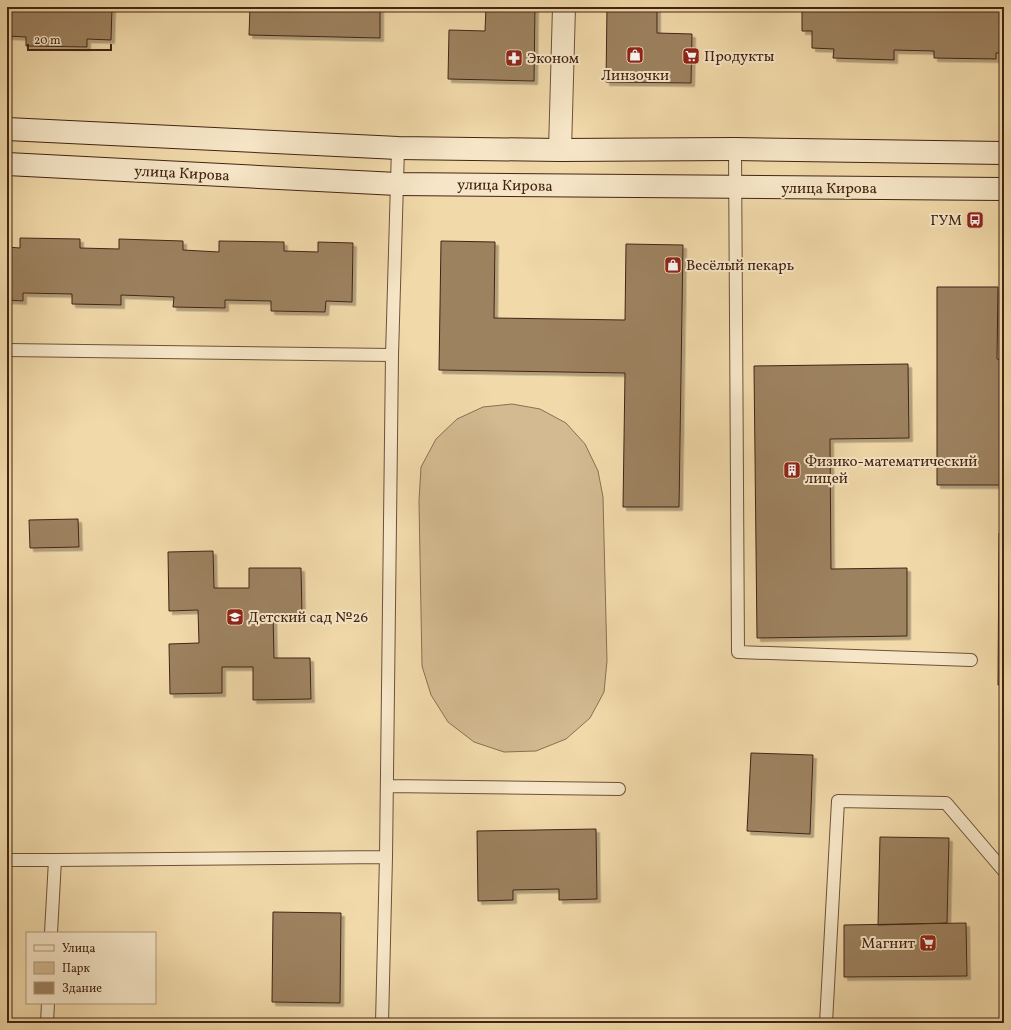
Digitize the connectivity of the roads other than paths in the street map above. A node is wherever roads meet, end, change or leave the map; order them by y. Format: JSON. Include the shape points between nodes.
{"nodes":[{"id":1,"x":564,"y":7,"type":"edge"},
{"id":2,"x":7,"y":129,"type":"edge"},
{"id":3,"x":398,"y":148,"type":"junction"},
{"id":4,"x":735,"y":149,"type":"junction"},
{"id":5,"x":560,"y":150,"type":"junction"},
{"id":6,"x":1004,"y":153,"type":"edge"},
{"id":7,"x":7,"y":164,"type":"edge"},
{"id":8,"x":397,"y":184,"type":"junction"},
{"id":9,"x":735,"y":187,"type":"junction"},
{"id":10,"x":1004,"y":189,"type":"edge"},
{"id":11,"x":7,"y":350,"type":"edge"},
{"id":12,"x":392,"y":355,"type":"junction"},
{"id":13,"x":972,"y":660,"type":"dead end"},
{"id":14,"x":387,"y":786,"type":"junction"},
{"id":15,"x":619,"y":788,"type":"dead end"},
{"id":16,"x":386,"y":857,"type":"junction"},
{"id":17,"x":7,"y":860,"type":"edge"},
{"id":18,"x":55,"y":860,"type":"junction"},
{"id":19,"x":1004,"y":871,"type":"edge"},
{"id":20,"x":51,"y":932,"type":"edge"},
{"id":21,"x":48,"y":1004,"type":"edge"},
{"id":22,"x":47,"y":1023,"type":"edge"},
{"id":23,"x":382,"y":1023,"type":"edge"},
{"id":24,"x":826,"y":1023,"type":"edge"}],
"edges":[{"from":1,"to":5,"type":"main road"},
{"from":2,"to":3,"type":"main road"},
{"from":3,"to":5,"type":"main road"},
{"from":3,"to":8,"type":"lane"},
{"from":4,"to":5,"type":"main road"},
{"from":4,"to":6,"type":"main road"},
{"from":4,"to":9,"type":"lane"},
{"from":7,"to":8,"type":"main road","name":"улица Кирова"},
{"from":8,"to":9,"type":"main road","name":"улица Кирова"},
{"from":8,"to":12,"type":"lane"},
{"from":9,"to":10,"type":"main road","name":"улица Кирова"},
{"from":9,"to":13,"type":"lane","via":[[738,652]]},
{"from":11,"to":12,"type":"lane"},
{"from":12,"to":14,"type":"lane"},
{"from":14,"to":15,"type":"lane"},
{"from":14,"to":16,"type":"lane"},
{"from":16,"to":18,"type":"lane"},
{"from":16,"to":23,"type":"lane"},
{"from":17,"to":18,"type":"lane"},
{"from":18,"to":20,"type":"lane"},
{"from":19,"to":24,"type":"lane","via":[[946,803],[838,801]]},
{"from":21,"to":22,"type":"lane"}]}
